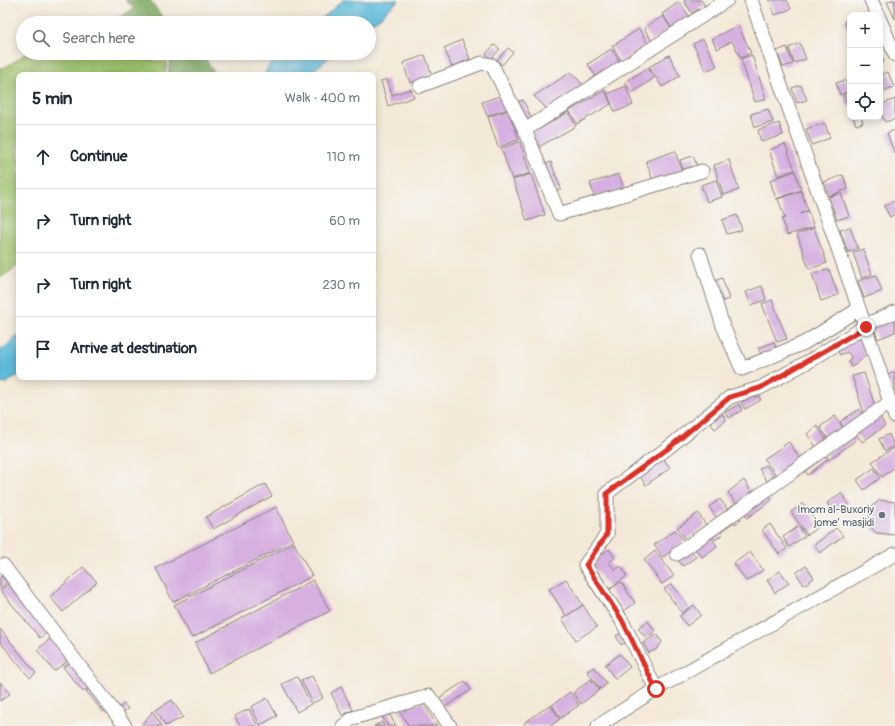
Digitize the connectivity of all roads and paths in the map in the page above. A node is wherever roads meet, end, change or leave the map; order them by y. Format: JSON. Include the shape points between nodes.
{"nodes":[{"id":1,"x":727,"y":0,"type":"edge"},
{"id":2,"x":751,"y":0,"type":"edge"},
{"id":3,"x":871,"y":0,"type":"edge"},
{"id":4,"x":877,"y":12,"type":"edge"},
{"id":5,"x":883,"y":27,"type":"edge"},
{"id":6,"x":895,"y":54,"type":"edge"},
{"id":7,"x":420,"y":86,"type":"dead end"},
{"id":8,"x":525,"y":130,"type":"junction"},
{"id":9,"x":702,"y":171,"type":"dead end"},
{"id":10,"x":700,"y":254,"type":"dead end"},
{"id":11,"x":895,"y":312,"type":"edge"},
{"id":12,"x":863,"y":319,"type":"junction"},
{"id":13,"x":890,"y":402,"type":"junction"},
{"id":14,"x":895,"y":417,"type":"edge"},
{"id":15,"x":677,"y":554,"type":"dead end"},
{"id":16,"x":895,"y":554,"type":"edge"},
{"id":17,"x":3,"y":565,"type":"dead end"},
{"id":18,"x":656,"y":689,"type":"junction"},
{"id":19,"x":125,"y":726,"type":"edge"},
{"id":20,"x":343,"y":726,"type":"edge"},
{"id":21,"x":450,"y":726,"type":"edge"},
{"id":22,"x":598,"y":726,"type":"edge"}],
"edges":[{"from":1,"to":8,"type":"street"},
{"from":2,"to":12,"type":"street"},
{"from":3,"to":4,"type":"street"},
{"from":5,"to":6,"type":"street"},
{"from":7,"to":8,"type":"street","via":[[482,63],[492,65]]},
{"from":8,"to":9,"type":"street","via":[[558,214]]},
{"from":10,"to":12,"type":"street","via":[[723,326],[742,369]]},
{"from":11,"to":12,"type":"street","via":[[872,322]]},
{"from":12,"to":13,"type":"street"},
{"from":12,"to":18,"type":"street","via":[[760,388],[730,397],[670,447],[607,493],[607,534],[586,565],[622,620]]},
{"from":13,"to":14,"type":"street"},
{"from":13,"to":15,"type":"street"},
{"from":16,"to":18,"type":"street"},
{"from":17,"to":19,"type":"street"},
{"from":18,"to":22,"type":"street"},
{"from":20,"to":21,"type":"street","via":[[353,718],[429,696]]}]}
